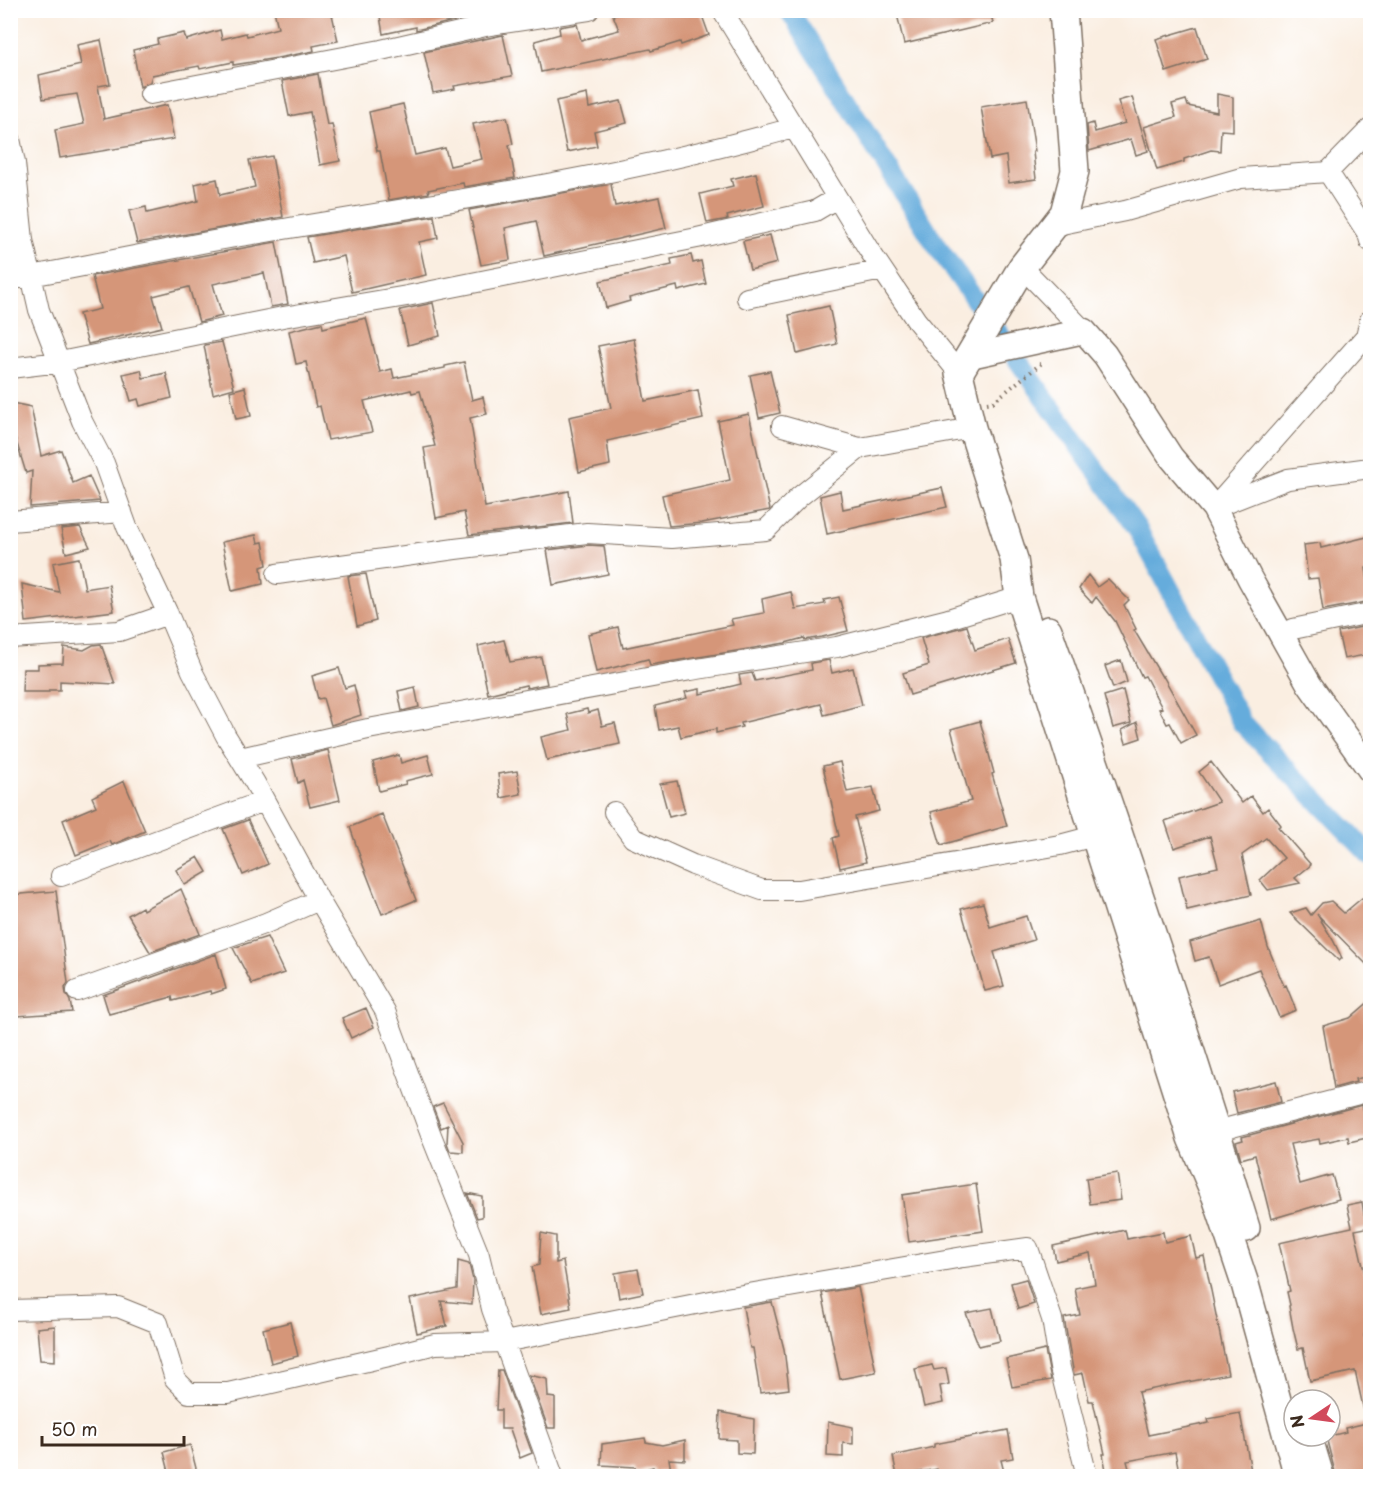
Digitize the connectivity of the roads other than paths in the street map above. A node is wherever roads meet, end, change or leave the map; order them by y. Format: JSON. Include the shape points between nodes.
{"nodes":[{"id":1,"x":589,"y":10,"type":"edge"},
{"id":2,"x":722,"y":10,"type":"edge"},
{"id":3,"x":1063,"y":10,"type":"edge"},
{"id":4,"x":150,"y":94,"type":"dead end"},
{"id":5,"x":793,"y":128,"type":"junction"},
{"id":6,"x":1371,"y":129,"type":"edge"},
{"id":7,"x":10,"y":139,"type":"edge"},
{"id":8,"x":1328,"y":172,"type":"junction"},
{"id":9,"x":14,"y":187,"type":"edge"},
{"id":10,"x":837,"y":198,"type":"junction"},
{"id":11,"x":1057,"y":225,"type":"junction"},
{"id":12,"x":1371,"y":241,"type":"edge"},
{"id":13,"x":1022,"y":267,"type":"junction"},
{"id":14,"x":882,"y":270,"type":"junction"},
{"id":15,"x":31,"y":276,"type":"junction"},
{"id":16,"x":10,"y":279,"type":"edge"},
{"id":17,"x":747,"y":298,"type":"dead end"},
{"id":18,"x":1371,"y":320,"type":"edge"},
{"id":19,"x":1084,"y":331,"type":"junction"},
{"id":20,"x":60,"y":362,"type":"junction"},
{"id":21,"x":964,"y":364,"type":"junction"},
{"id":22,"x":10,"y":369,"type":"edge"},
{"id":23,"x":782,"y":426,"type":"dead end"},
{"id":24,"x":972,"y":428,"type":"junction"},
{"id":25,"x":860,"y":448,"type":"junction"},
{"id":26,"x":1371,"y":468,"type":"edge"},
{"id":27,"x":1214,"y":508,"type":"junction"},
{"id":28,"x":122,"y":512,"type":"junction"},
{"id":29,"x":10,"y":521,"type":"edge"},
{"id":30,"x":1014,"y":559,"type":"junction"},
{"id":31,"x":277,"y":574,"type":"dead end"},
{"id":32,"x":1019,"y":597,"type":"junction"},
{"id":33,"x":1371,"y":613,"type":"edge"},
{"id":34,"x":168,"y":614,"type":"junction"},
{"id":35,"x":1293,"y":628,"type":"dead end"},
{"id":36,"x":10,"y":638,"type":"edge"},
{"id":37,"x":240,"y":758,"type":"junction"},
{"id":38,"x":1371,"y":770,"type":"edge"},
{"id":39,"x":264,"y":801,"type":"junction"},
{"id":40,"x":614,"y":812,"type":"dead end"},
{"id":41,"x":1094,"y":836,"type":"junction"},
{"id":42,"x":61,"y":876,"type":"dead end"},
{"id":43,"x":319,"y":900,"type":"junction"},
{"id":44,"x":77,"y":991,"type":"dead end"},
{"id":45,"x":1371,"y":1091,"type":"edge"},
{"id":46,"x":1204,"y":1135,"type":"junction"},
{"id":47,"x":10,"y":1310,"type":"edge"},
{"id":48,"x":504,"y":1342,"type":"junction"},
{"id":49,"x":1293,"y":1388,"type":"edge"},
{"id":50,"x":1312,"y":1448,"type":"edge"},
{"id":51,"x":553,"y":1476,"type":"edge"},
{"id":52,"x":1087,"y":1476,"type":"edge"},
{"id":53,"x":1298,"y":1476,"type":"edge"},
{"id":54,"x":1320,"y":1476,"type":"edge"}],
"edges":[{"from":1,"to":4,"type":"street","via":[[490,25]]},
{"from":2,"to":5,"type":"street"},
{"from":3,"to":11,"type":"main road","via":[[1075,171],[1065,213]]},
{"from":5,"to":10,"type":"street"},
{"from":5,"to":15,"type":"street","via":[[632,168]]},
{"from":6,"to":8,"type":"street"},
{"from":7,"to":9,"type":"street"},
{"from":8,"to":11,"type":"street","via":[[1241,178],[1125,211]]},
{"from":8,"to":12,"type":"street"},
{"from":9,"to":15,"type":"street"},
{"from":10,"to":14,"type":"street"},
{"from":10,"to":20,"type":"street","via":[[815,211],[697,238]]},
{"from":11,"to":13,"type":"main road"},
{"from":13,"to":19,"type":"street"},
{"from":13,"to":21,"type":"main road"},
{"from":14,"to":17,"type":"street"},
{"from":14,"to":21,"type":"street","via":[[916,320]]},
{"from":15,"to":16,"type":"street"},
{"from":15,"to":20,"type":"street","via":[[39,310]]},
{"from":18,"to":27,"type":"street","via":[[1366,336]]},
{"from":19,"to":21,"type":"street"},
{"from":19,"to":27,"type":"street","via":[[1105,355],[1171,457]]},
{"from":20,"to":22,"type":"street"},
{"from":20,"to":28,"type":"street"},
{"from":21,"to":24,"type":"main road"},
{"from":23,"to":25,"type":"street"},
{"from":24,"to":25,"type":"street"},
{"from":24,"to":30,"type":"main road"},
{"from":25,"to":31,"type":"street","via":[[799,497],[766,530],[672,538],[587,533]]},
{"from":26,"to":27,"type":"street","via":[[1288,479]]},
{"from":27,"to":38,"type":"street","via":[[1309,684]]},
{"from":28,"to":29,"type":"street"},
{"from":28,"to":34,"type":"street"},
{"from":30,"to":32,"type":"main road"},
{"from":30,"to":46,"type":"main road","via":[[1035,596],[1098,773]]},
{"from":32,"to":37,"type":"street","via":[[837,646],[368,729]]},
{"from":32,"to":41,"type":"main road"},
{"from":33,"to":35,"type":"street"},
{"from":34,"to":36,"type":"street","via":[[118,631]]},
{"from":34,"to":37,"type":"street","via":[[192,671]]},
{"from":37,"to":39,"type":"street"},
{"from":39,"to":42,"type":"street"},
{"from":39,"to":43,"type":"street"},
{"from":40,"to":41,"type":"street","via":[[633,838],[762,890],[800,890]]},
{"from":41,"to":46,"type":"main road"},
{"from":43,"to":44,"type":"street","via":[[257,927]]},
{"from":43,"to":48,"type":"street","via":[[385,1011],[479,1255]]},
{"from":45,"to":46,"type":"street"},
{"from":46,"to":49,"type":"main road"},
{"from":46,"to":53,"type":"main road","via":[[1216,1197],[1245,1284]]},
{"from":47,"to":48,"type":"street","via":[[118,1307],[158,1323],[175,1379],[189,1393],[228,1393],[435,1344]]},
{"from":48,"to":51,"type":"street"},
{"from":48,"to":52,"type":"street","via":[[731,1297],[1028,1248],[1052,1319]]},
{"from":50,"to":54,"type":"main road"}]}
